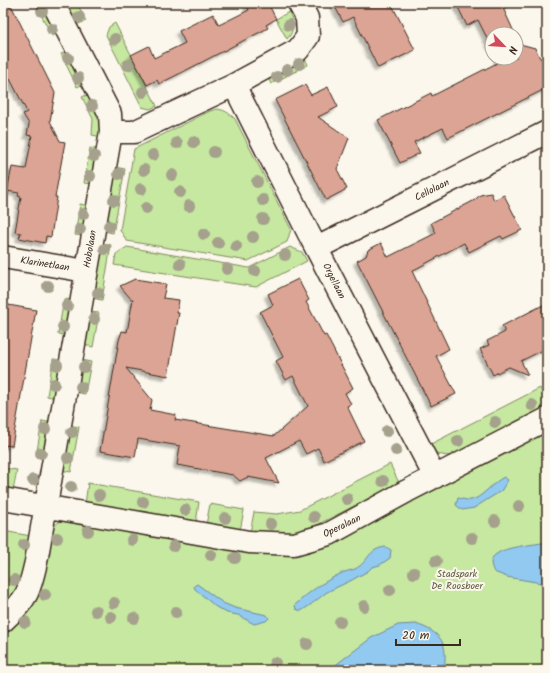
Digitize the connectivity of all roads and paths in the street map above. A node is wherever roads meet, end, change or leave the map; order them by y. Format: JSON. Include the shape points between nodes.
{"nodes":[{"id":1,"x":53,"y":3,"type":"edge"},
{"id":2,"x":299,"y":3,"type":"edge"},
{"id":3,"x":234,"y":85,"type":"junction"},
{"id":4,"x":111,"y":132,"type":"junction"},
{"id":5,"x":547,"y":132,"type":"edge"},
{"id":6,"x":317,"y":248,"type":"junction"},
{"id":7,"x":3,"y":257,"type":"edge"},
{"id":8,"x":86,"y":271,"type":"junction"},
{"id":9,"x":547,"y":419,"type":"edge"},
{"id":10,"x":435,"y":477,"type":"junction"},
{"id":11,"x":3,"y":499,"type":"edge"},
{"id":12,"x":45,"y":508,"type":"junction"},
{"id":13,"x":3,"y":621,"type":"edge"}],
"edges":[{"from":1,"to":4,"type":"street","name":"Hobolaan","via":[[110,114]]},
{"from":2,"to":3,"type":"street","via":[[307,18],[308,36],[298,50]]},
{"from":3,"to":4,"type":"street","via":[[134,132]]},
{"from":3,"to":6,"type":"street","name":"Orgellaan"},
{"from":4,"to":8,"type":"street","name":"Hobolaan"},
{"from":5,"to":6,"type":"street","name":"Cellolaan"},
{"from":6,"to":10,"type":"street","name":"Orgellaan"},
{"from":7,"to":8,"type":"street","name":"Klarinetlaan"},
{"from":8,"to":12,"type":"street","name":"Hobolaan"},
{"from":9,"to":10,"type":"street","name":"Operalaan"},
{"from":10,"to":12,"type":"street","name":"Operalaan","via":[[329,534],[294,544],[249,542]]},
{"from":11,"to":12,"type":"street","name":"Operalaan"},
{"from":12,"to":13,"type":"street","via":[[30,588],[19,607]]}]}
